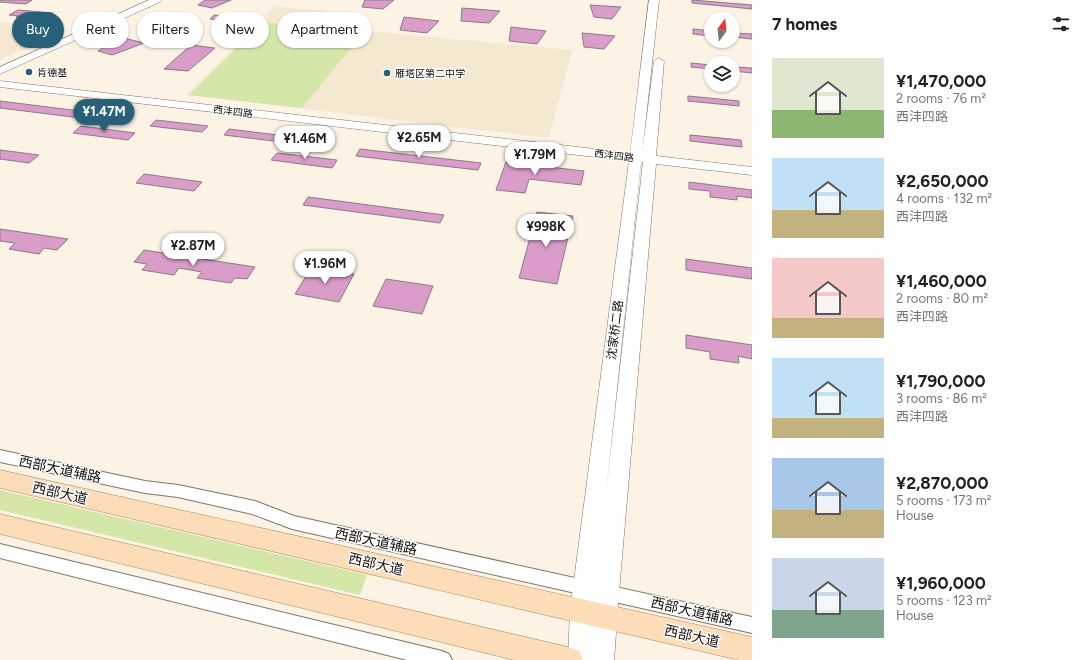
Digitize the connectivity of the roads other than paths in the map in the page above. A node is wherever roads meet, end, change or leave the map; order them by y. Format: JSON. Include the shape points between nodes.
{"nodes":[{"id":1,"x":148,"y":0,"type":"edge"},
{"id":2,"x":157,"y":0,"type":"edge"},
{"id":3,"x":654,"y":0,"type":"edge"},
{"id":4,"x":664,"y":0,"type":"edge"},
{"id":5,"x":0,"y":66,"type":"edge"},
{"id":6,"x":0,"y":71,"type":"edge"},
{"id":7,"x":0,"y":84,"type":"edge"},
{"id":8,"x":643,"y":158,"type":"junction"},
{"id":9,"x":752,"y":171,"type":"edge"},
{"id":10,"x":0,"y":456,"type":"edge"},
{"id":11,"x":0,"y":479,"type":"edge"},
{"id":12,"x":0,"y":524,"type":"edge"},
{"id":13,"x":0,"y":551,"type":"edge"},
{"id":14,"x":594,"y":602,"type":"junction"},
{"id":15,"x":752,"y":624,"type":"edge"},
{"id":16,"x":752,"y":650,"type":"edge"},
{"id":17,"x":442,"y":660,"type":"edge"},
{"id":18,"x":568,"y":660,"type":"edge"},
{"id":19,"x":580,"y":660,"type":"edge"},
{"id":20,"x":602,"y":660,"type":"edge"}],
"edges":[{"from":1,"to":5,"type":"street"},
{"from":2,"to":6,"type":"street"},
{"from":3,"to":8,"type":"street","name":"沈家桥二路"},
{"from":4,"to":8,"type":"street","name":"沈家桥二路"},
{"from":7,"to":8,"type":"street","name":"西沣四路"},
{"from":8,"to":9,"type":"street","name":"西沣四路"},
{"from":8,"to":14,"type":"street","name":"沈家桥二路"},
{"from":8,"to":14,"type":"street","name":"沈家桥二路"},
{"from":10,"to":14,"type":"street","name":"西部大道辅路","via":[[254,508],[292,522]]},
{"from":11,"to":14,"type":"main road","name":"西部大道"},
{"from":12,"to":18,"type":"main road"},
{"from":13,"to":17,"type":"street"},
{"from":14,"to":15,"type":"street","name":"西部大道辅路"},
{"from":14,"to":16,"type":"main road","name":"西部大道"},
{"from":14,"to":19,"type":"street","name":"沈家桥二路"},
{"from":14,"to":20,"type":"street","name":"沈家桥二路"}]}
